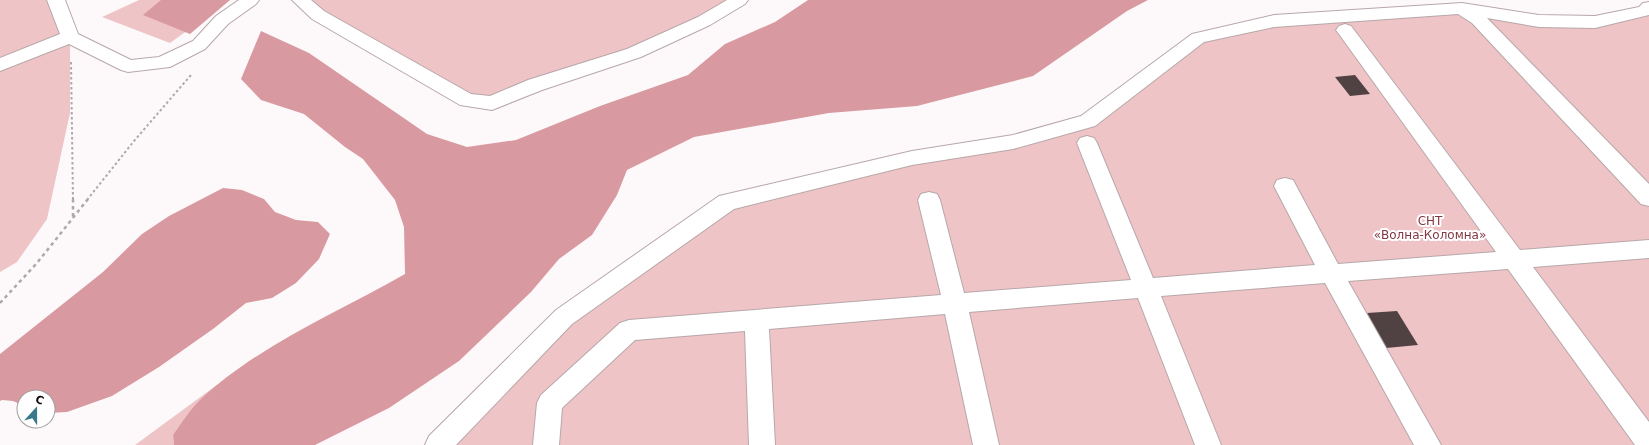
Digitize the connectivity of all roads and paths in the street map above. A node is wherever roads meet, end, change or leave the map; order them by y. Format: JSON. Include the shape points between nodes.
{"nodes":[{"id":1,"x":56,"y":0,"type":"edge"},
{"id":2,"x":250,"y":0,"type":"edge"},
{"id":3,"x":300,"y":0,"type":"edge"},
{"id":4,"x":739,"y":0,"type":"edge"},
{"id":5,"x":1649,"y":7,"type":"edge"},
{"id":6,"x":1462,"y":8,"type":"junction"},
{"id":7,"x":1346,"y":30,"type":"dead end"},
{"id":8,"x":70,"y":37,"type":"junction"},
{"id":9,"x":0,"y":65,"type":"edge"},
{"id":10,"x":194,"y":70,"type":"dead end"},
{"id":11,"x":1087,"y":143,"type":"dead end"},
{"id":12,"x":1285,"y":186,"type":"dead end"},
{"id":13,"x":1649,"y":198,"type":"edge"},
{"id":14,"x":929,"y":200,"type":"dead end"},
{"id":15,"x":73,"y":218,"type":"junction"},
{"id":16,"x":1649,"y":249,"type":"edge"},
{"id":17,"x":1514,"y":260,"type":"junction"},
{"id":18,"x":1331,"y":273,"type":"junction"},
{"id":19,"x":1146,"y":288,"type":"junction"},
{"id":20,"x":0,"y":303,"type":"edge"},
{"id":21,"x":955,"y":303,"type":"junction"},
{"id":22,"x":757,"y":319,"type":"junction"},
{"id":23,"x":1649,"y":443,"type":"edge"},
{"id":24,"x":438,"y":445,"type":"edge"},
{"id":25,"x":546,"y":445,"type":"edge"},
{"id":26,"x":762,"y":445,"type":"edge"},
{"id":27,"x":986,"y":445,"type":"edge"},
{"id":28,"x":1208,"y":445,"type":"edge"},
{"id":29,"x":1428,"y":445,"type":"edge"}],
"edges":[{"from":1,"to":8,"type":"street"},
{"from":2,"to":8,"type":"street","via":[[222,20],[199,45],[163,64],[128,66]]},
{"from":3,"to":4,"type":"street","via":[[318,15],[467,100],[492,103],[535,85],[634,53],[704,22]]},
{"from":5,"to":6,"type":"street","via":[[1645,11],[1595,22],[1539,21]]},
{"from":6,"to":13,"type":"street","via":[[1478,19]]},
{"from":6,"to":24,"type":"street","via":[[1274,21],[1198,38],[1088,121],[1013,142],[912,158],[726,202],[564,317]]},
{"from":7,"to":17,"type":"street"},
{"from":8,"to":9,"type":"street"},
{"from":8,"to":15,"type":"path"},
{"from":10,"to":15,"type":"path"},
{"from":11,"to":19,"type":"street"},
{"from":12,"to":18,"type":"street"},
{"from":14,"to":21,"type":"street"},
{"from":15,"to":20,"type":"path","via":[[37,263]]},
{"from":16,"to":17,"type":"street"},
{"from":17,"to":18,"type":"street"},
{"from":17,"to":23,"type":"street"},
{"from":18,"to":19,"type":"street"},
{"from":18,"to":29,"type":"street"},
{"from":19,"to":21,"type":"street"},
{"from":19,"to":28,"type":"street"},
{"from":21,"to":22,"type":"street"},
{"from":21,"to":27,"type":"street"},
{"from":22,"to":25,"type":"street","via":[[629,330],[550,403]]},
{"from":22,"to":26,"type":"street"}]}
